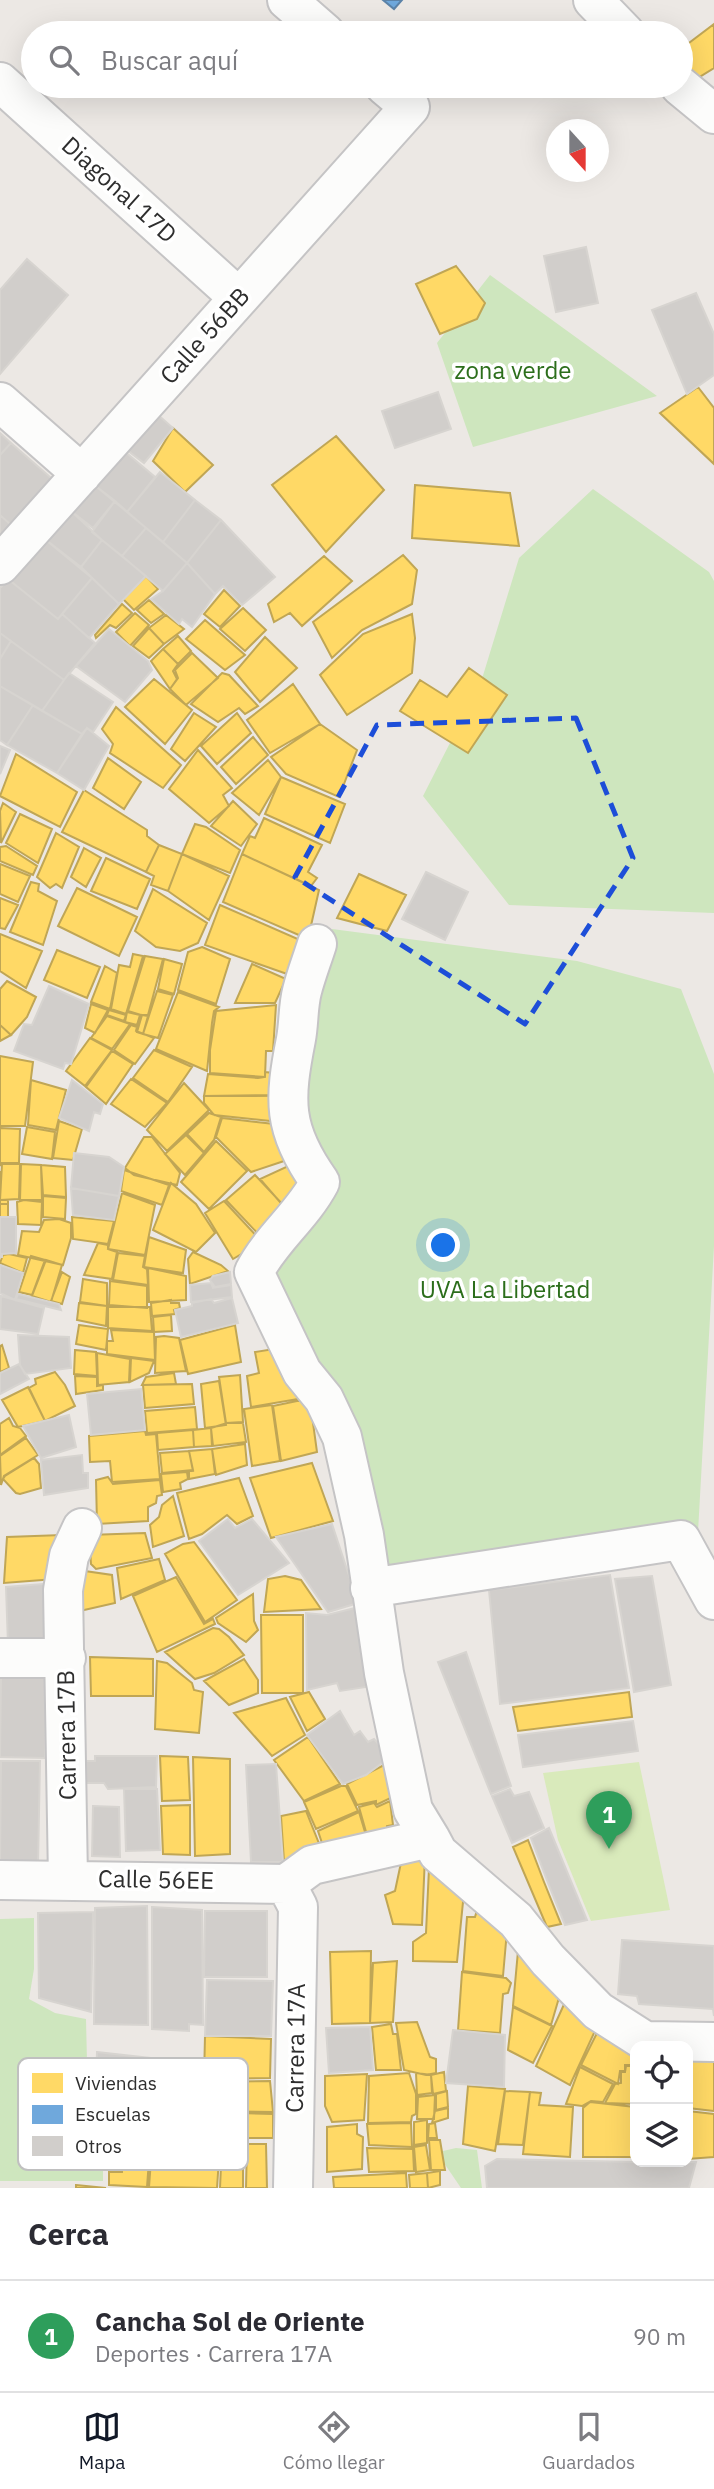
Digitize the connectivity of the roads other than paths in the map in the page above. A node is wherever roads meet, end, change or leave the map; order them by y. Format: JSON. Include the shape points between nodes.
{"nodes":[{"id":1,"x":287,"y":0,"type":"edge"},
{"id":2,"x":593,"y":0,"type":"edge"},
{"id":3,"x":311,"y":21,"type":"edge"},
{"id":4,"x":613,"y":21,"type":"edge"},
{"id":5,"x":0,"y":82,"type":"edge"},
{"id":6,"x":693,"y":97,"type":"edge"},
{"id":7,"x":396,"y":98,"type":"edge"},
{"id":8,"x":714,"y":114,"type":"edge"},
{"id":9,"x":239,"y":299,"type":"junction"},
{"id":10,"x":0,"y":402,"type":"edge"},
{"id":11,"x":82,"y":474,"type":"junction"},
{"id":12,"x":0,"y":565,"type":"edge"},
{"id":13,"x":317,"y":944,"type":"dead end"},
{"id":14,"x":82,"y":1528,"type":"dead end"},
{"id":15,"x":370,"y":1588,"type":"junction"},
{"id":16,"x":714,"y":1600,"type":"edge"},
{"id":17,"x":0,"y":1658,"type":"edge"},
{"id":18,"x":66,"y":1658,"type":"junction"},
{"id":19,"x":429,"y":1838,"type":"junction"},
{"id":20,"x":68,"y":1879,"type":"junction"},
{"id":21,"x":0,"y":1880,"type":"edge"},
{"id":22,"x":292,"y":1896,"type":"junction"},
{"id":23,"x":714,"y":2042,"type":"edge"},
{"id":24,"x":293,"y":2188,"type":"edge"}],
"edges":[{"from":1,"to":3,"type":"street"},
{"from":2,"to":4,"type":"street"},
{"from":5,"to":9,"type":"street","name":"Diagonal 17D"},
{"from":6,"to":8,"type":"street"},
{"from":7,"to":9,"type":"street","name":"Calle 56BB"},
{"from":9,"to":11,"type":"street","name":"Calle 56BB"},
{"from":10,"to":11,"type":"street"},
{"from":11,"to":12,"type":"street","name":"Calle 56BB"},
{"from":13,"to":15,"type":"street","via":[[301,993],[287,1078],[288,1114],[297,1147],[320,1182],[254,1272],[302,1372],[324,1399],[342,1437],[364,1535]]},
{"from":14,"to":18,"type":"street","name":"Carrera 17B","via":[[69,1556],[62,1590]]},
{"from":15,"to":16,"type":"street","via":[[681,1540]]},
{"from":15,"to":19,"type":"street","via":[[413,1810]]},
{"from":17,"to":18,"type":"street"},
{"from":18,"to":20,"type":"street","name":"Carrera 17B"},
{"from":19,"to":22,"type":"street","via":[[313,1865]]},
{"from":19,"to":23,"type":"street","via":[[439,1853],[516,1920],[598,2011],[645,2041]]},
{"from":20,"to":21,"type":"street","name":"Calle 56EE"},
{"from":20,"to":22,"type":"street","name":"Calle 56EE"},
{"from":22,"to":24,"type":"street","name":"Carrera 17A"}]}
